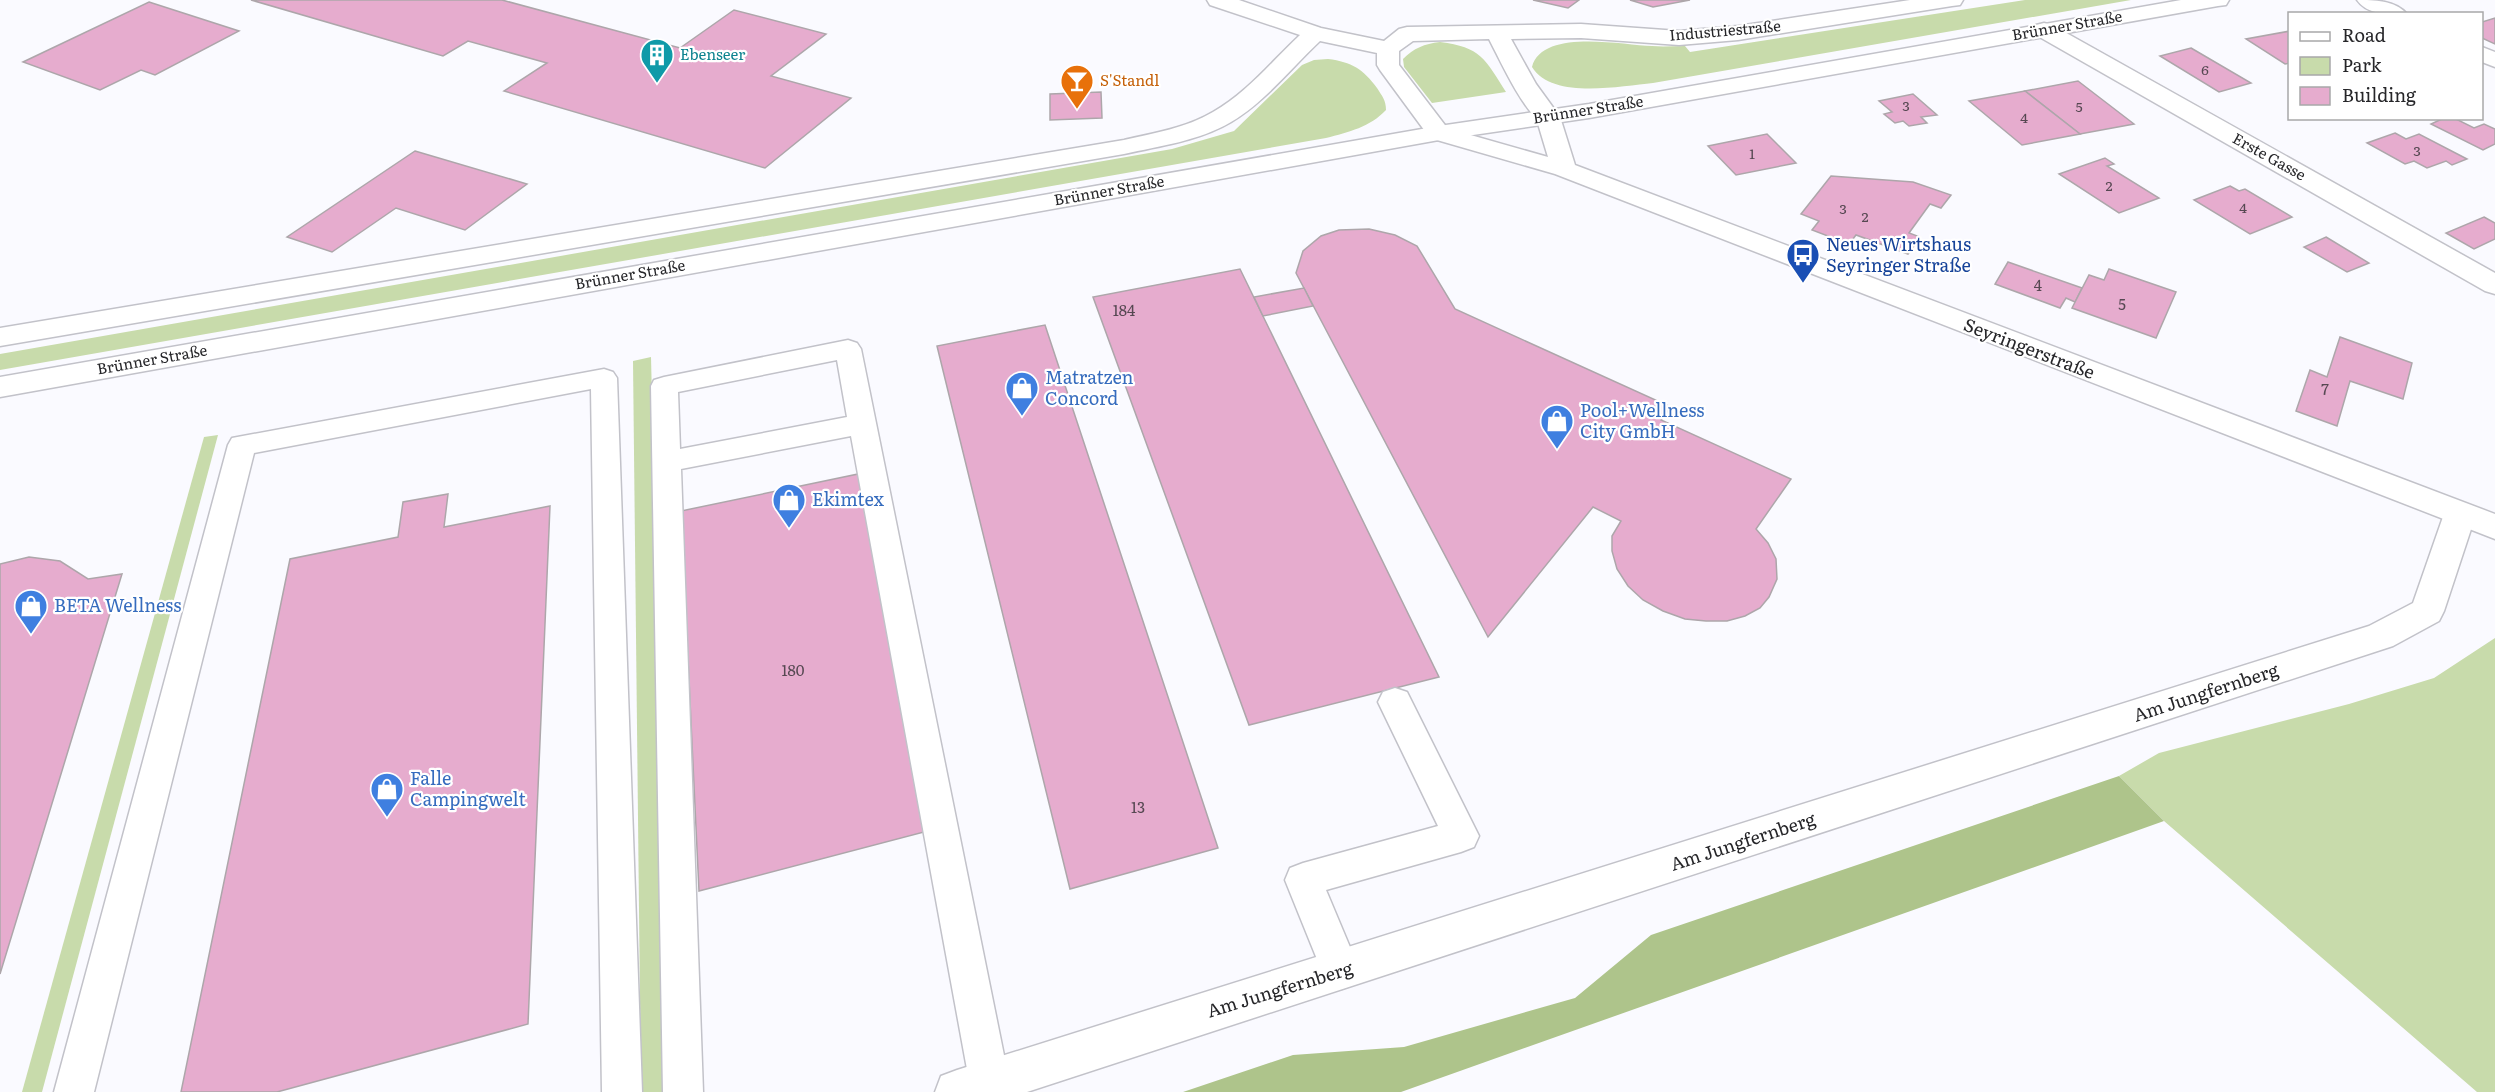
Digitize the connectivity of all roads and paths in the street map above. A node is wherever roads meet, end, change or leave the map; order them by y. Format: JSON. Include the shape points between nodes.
{"nodes":[{"id":1,"x":1218,"y":0,"type":"edge"},
{"id":2,"x":1952,"y":0,"type":"edge"},
{"id":3,"x":2218,"y":0,"type":"edge"},
{"id":4,"x":2367,"y":0,"type":"edge"},
{"id":5,"x":2392,"y":12,"type":"edge"},
{"id":6,"x":2044,"y":30,"type":"junction"},
{"id":7,"x":1496,"y":32,"type":"junction"},
{"id":8,"x":1315,"y":33,"type":"junction"},
{"id":9,"x":1388,"y":49,"type":"junction"},
{"id":10,"x":1548,"y":117,"type":"junction"},
{"id":11,"x":1438,"y":133,"type":"junction"},
{"id":12,"x":1564,"y":169,"type":"junction"},
{"id":13,"x":2495,"y":285,"type":"edge"},
{"id":14,"x":0,"y":337,"type":"edge"},
{"id":15,"x":0,"y":387,"type":"edge"},
{"id":16,"x":862,"y":424,"type":"junction"},
{"id":17,"x":666,"y":462,"type":"junction"},
{"id":18,"x":2460,"y":514,"type":"junction"},
{"id":19,"x":2495,"y":527,"type":"edge"},
{"id":20,"x":1395,"y":702,"type":"dead end"},
{"id":21,"x":1341,"y":971,"type":"junction"},
{"id":22,"x":973,"y":1086,"type":"edge"},
{"id":23,"x":74,"y":1092,"type":"edge"},
{"id":24,"x":622,"y":1092,"type":"edge"},
{"id":25,"x":683,"y":1092,"type":"edge"}],
"edges":[{"from":1,"to":8,"type":"street"},
{"from":2,"to":7,"type":"street","name":"Industriestraße","via":[[1679,38],[1581,31]]},
{"from":3,"to":6,"type":"street","name":"Brünner Straße"},
{"from":4,"to":5,"type":"street"},
{"from":6,"to":10,"type":"street","name":"Brünner Straße"},
{"from":6,"to":13,"type":"street","name":"Erste Gasse"},
{"from":7,"to":9,"type":"street","name":"Industriestraße","via":[[1407,34]]},
{"from":7,"to":10,"type":"street","via":[[1525,86]]},
{"from":8,"to":9,"type":"street"},
{"from":8,"to":14,"type":"street","via":[[1244,102],[1221,117],[1180,134],[1124,147]]},
{"from":9,"to":11,"type":"street","via":[[1388,65]]},
{"from":10,"to":11,"type":"street","name":"Brünner Straße"},
{"from":10,"to":12,"type":"street"},
{"from":11,"to":12,"type":"street","name":"Seyringerstraße"},
{"from":11,"to":15,"type":"street","name":"Brünner Straße"},
{"from":12,"to":18,"type":"street","name":"Seyringerstraße"},
{"from":16,"to":17,"type":"lane"},
{"from":16,"to":17,"type":"lane","via":[[848,349],[664,386]]},
{"from":16,"to":22,"type":"lane"},
{"from":17,"to":25,"type":"lane"},
{"from":18,"to":19,"type":"street","name":"Seyringerstraße"},
{"from":18,"to":21,"type":"street","name":"Am Jungfernberg","via":[[2427,611],[2381,636]]},
{"from":20,"to":21,"type":"lane","via":[[1461,836],[1303,880]]},
{"from":21,"to":22,"type":"street","name":"Am Jungfernberg"},
{"from":23,"to":24,"type":"lane","via":[[242,445],[604,378]]}]}
